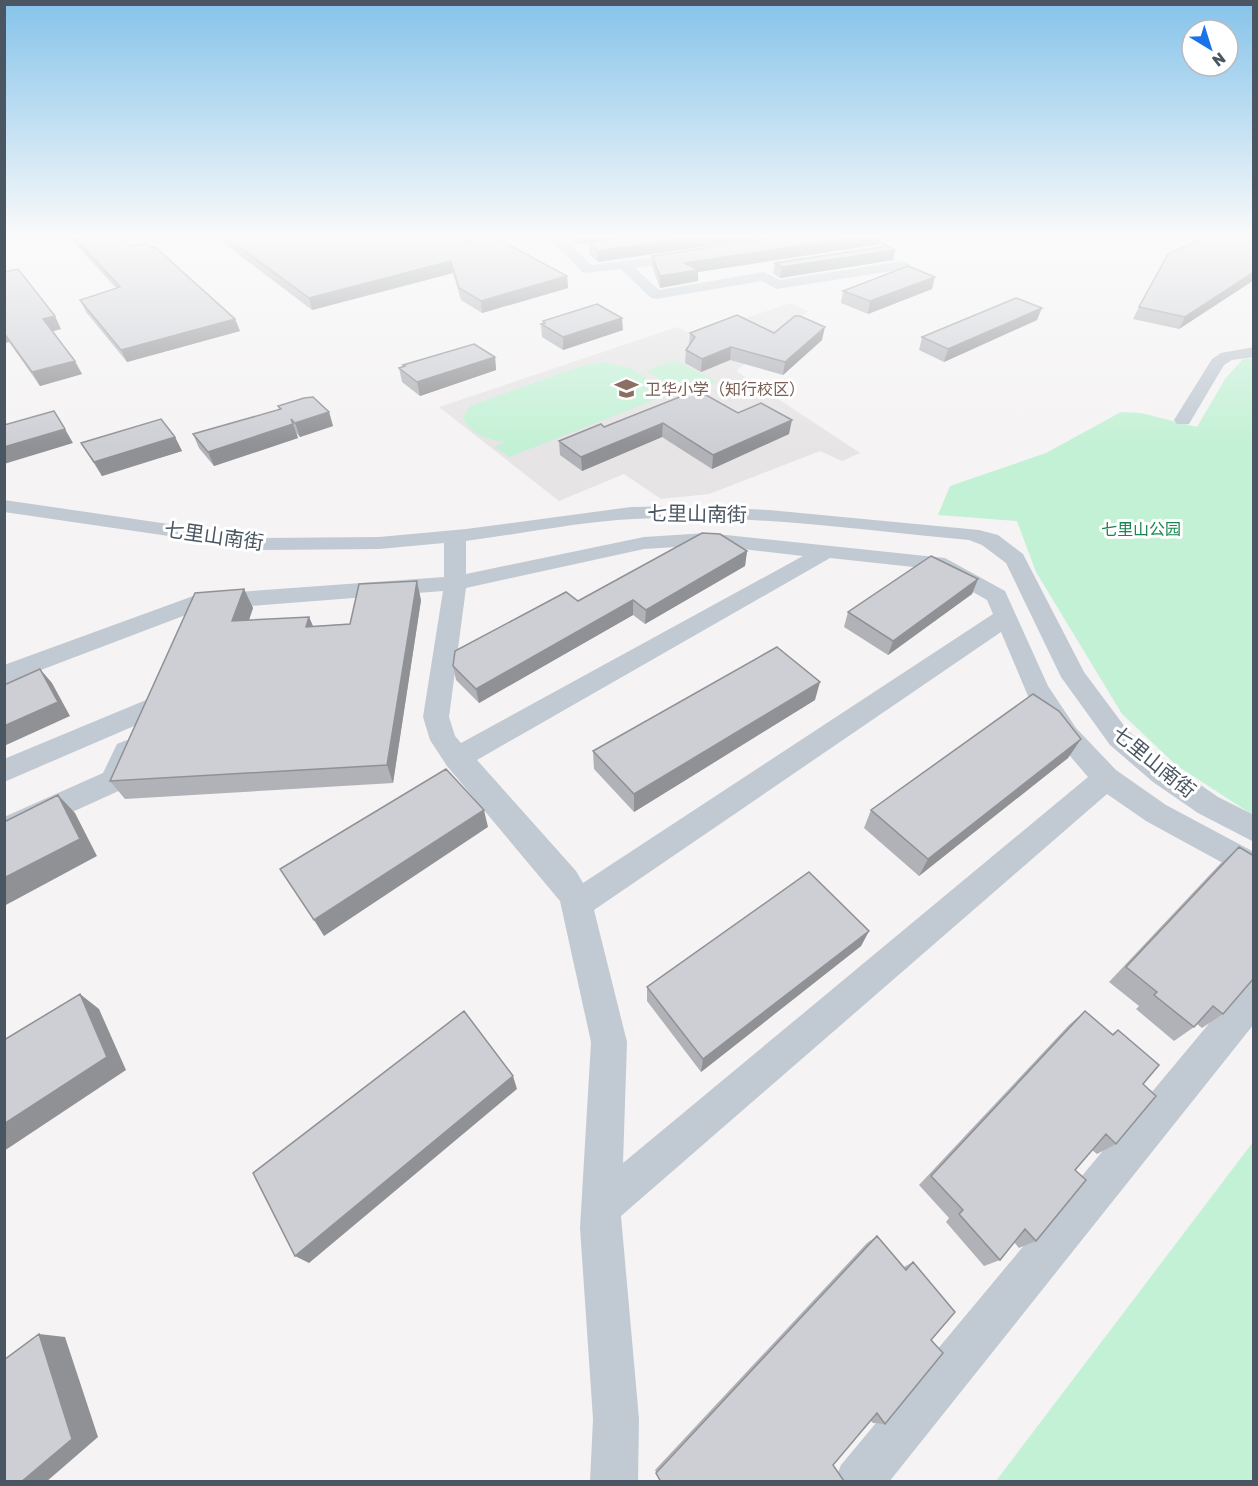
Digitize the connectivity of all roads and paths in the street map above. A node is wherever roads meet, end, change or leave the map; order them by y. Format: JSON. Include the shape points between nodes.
{"nodes":[{"id":1,"x":1254,"y":352,"type":"edge"},
{"id":2,"x":1183,"y":420,"type":"dead end"},
{"id":3,"x":4,"y":506,"type":"edge"},
{"id":4,"x":454,"y":536,"type":"junction"},
{"id":5,"x":827,"y":551,"type":"junction"},
{"id":6,"x":455,"y":583,"type":"junction"},
{"id":7,"x":196,"y":603,"type":"junction"},
{"id":8,"x":1006,"y":617,"type":"junction"},
{"id":9,"x":181,"y":635,"type":"edge"},
{"id":10,"x":4,"y":675,"type":"edge"},
{"id":11,"x":458,"y":758,"type":"junction"},
{"id":12,"x":4,"y":771,"type":"edge"},
{"id":13,"x":1106,"y":778,"type":"junction"},
{"id":14,"x":1254,"y":830,"type":"edge"},
{"id":15,"x":4,"y":831,"type":"edge"},
{"id":16,"x":1254,"y":867,"type":"edge"},
{"id":17,"x":577,"y":904,"type":"junction"},
{"id":18,"x":1254,"y":996,"type":"edge"},
{"id":19,"x":601,"y":1207,"type":"junction"},
{"id":20,"x":614,"y":1482,"type":"edge"},
{"id":21,"x":858,"y":1482,"type":"edge"}],
"edges":[{"from":1,"to":2,"type":"street","via":[[1227,356],[1218,362]]},
{"from":3,"to":4,"type":"street","name":"七里山南街","via":[[265,544],[379,543]]},
{"from":4,"to":6,"type":"street"},
{"from":4,"to":14,"type":"street","name":"七里山南街","via":[[632,513],[682,512],[960,533],[990,540],[1015,559],[1074,677],[1119,738],[1208,805]]},
{"from":5,"to":6,"type":"street","via":[[707,538],[644,543]]},
{"from":5,"to":8,"type":"street","via":[[937,563],[997,596]]},
{"from":5,"to":11,"type":"street"},
{"from":6,"to":7,"type":"street"},
{"from":6,"to":11,"type":"street","via":[[436,717],[443,740]]},
{"from":7,"to":9,"type":"street"},
{"from":7,"to":10,"type":"street"},
{"from":8,"to":13,"type":"street","via":[[1037,689],[1066,735]]},
{"from":8,"to":17,"type":"street"},
{"from":11,"to":17,"type":"street","via":[[565,880]]},
{"from":12,"to":15,"type":"street","via":[[151,700],[114,781]]},
{"from":13,"to":16,"type":"street","via":[[1156,813]]},
{"from":13,"to":19,"type":"street"},
{"from":17,"to":19,"type":"street","via":[[609,1042]]},
{"from":18,"to":21,"type":"street"},
{"from":19,"to":20,"type":"street","via":[[616,1419]]}]}
